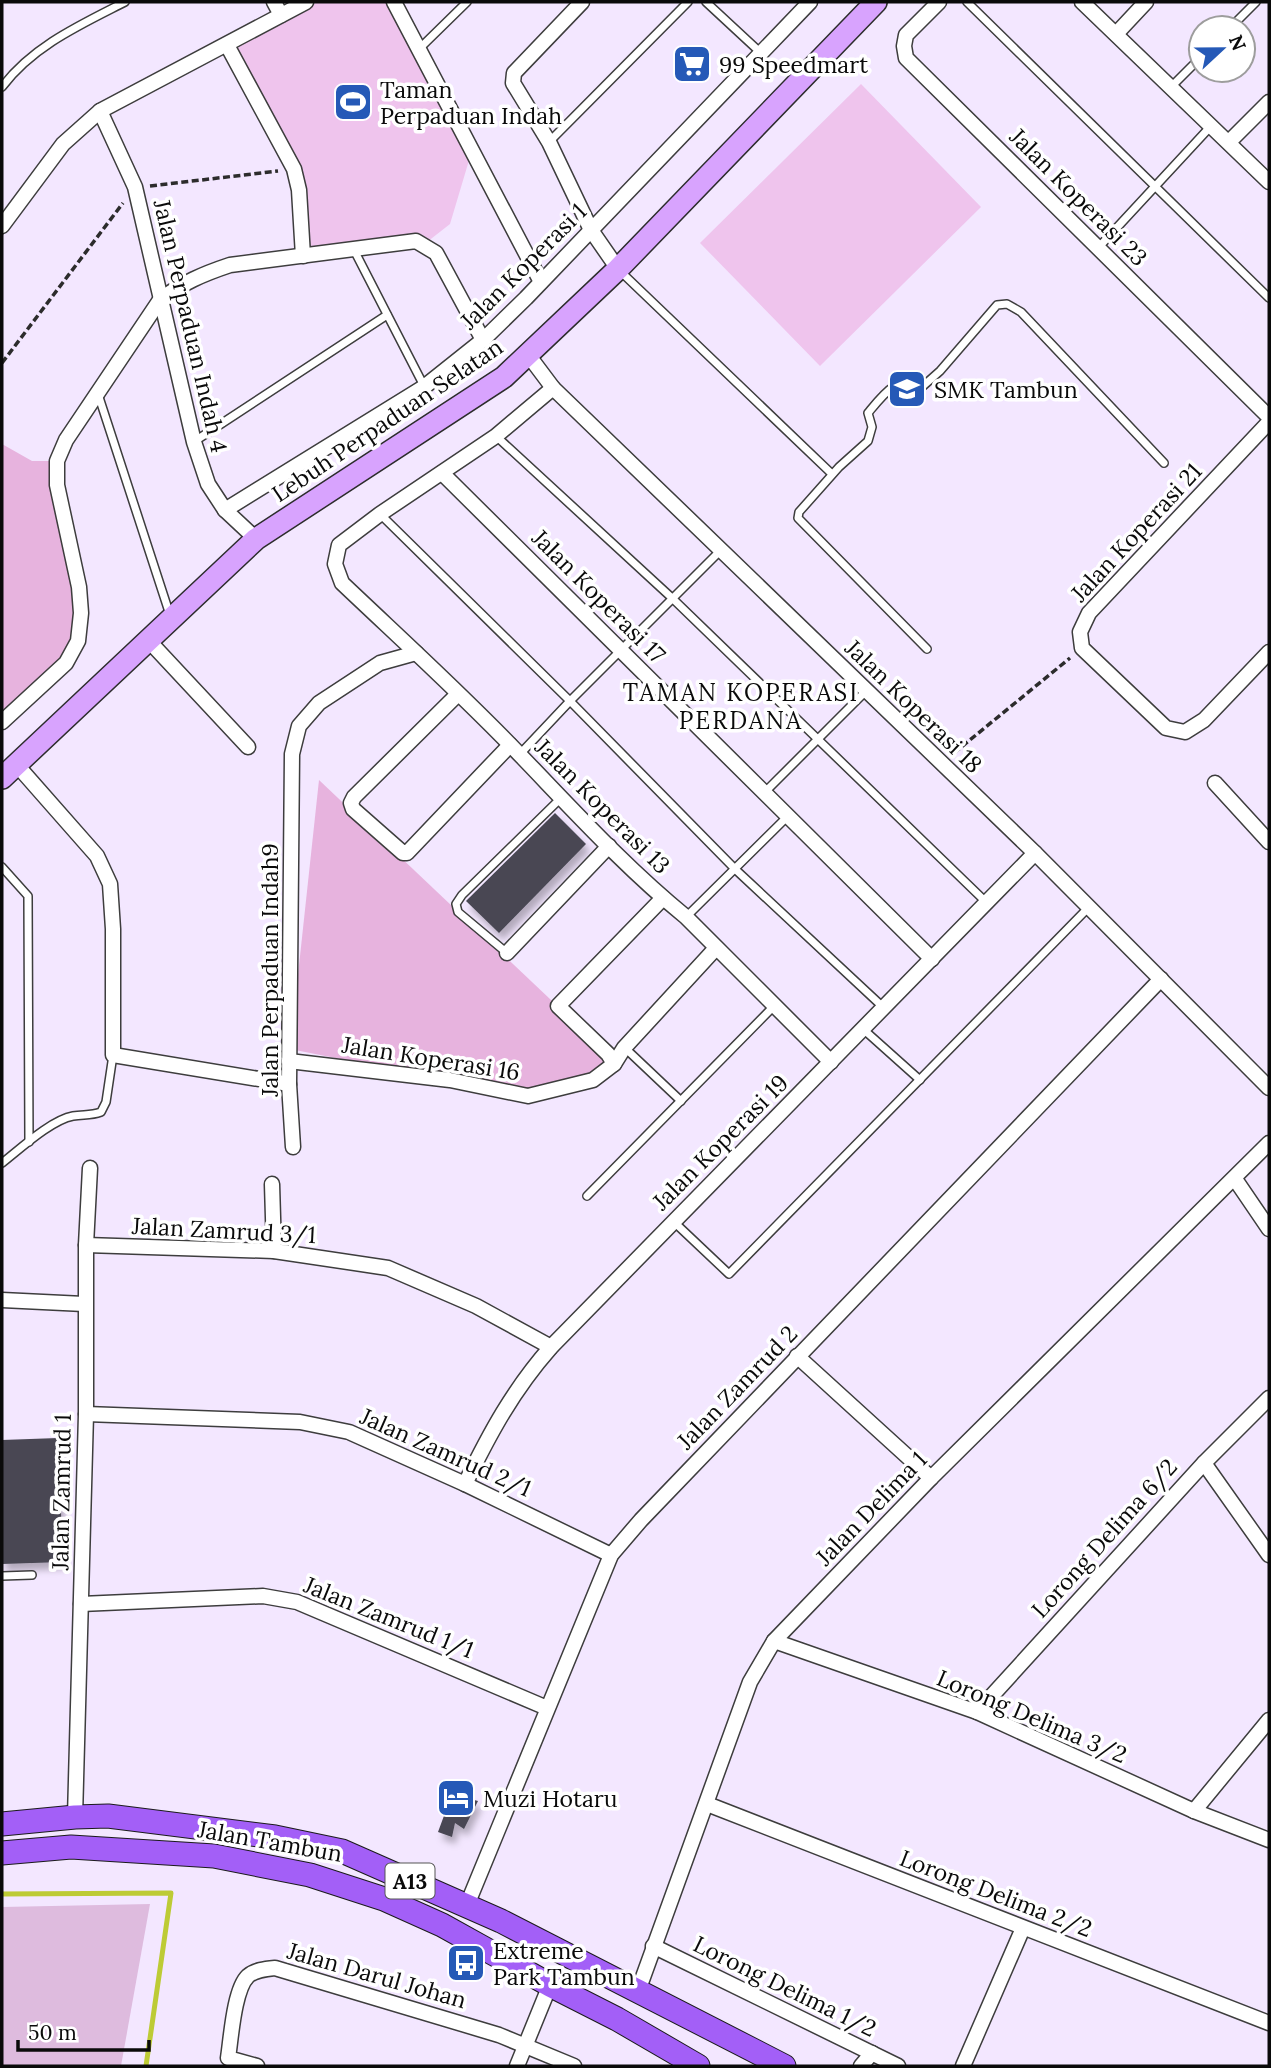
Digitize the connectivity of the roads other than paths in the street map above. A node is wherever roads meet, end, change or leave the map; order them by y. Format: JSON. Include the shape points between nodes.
{"nodes":[{"id":1,"x":125,"y":2,"type":"edge"},
{"id":2,"x":306,"y":2,"type":"edge"},
{"id":3,"x":394,"y":2,"type":"edge"},
{"id":4,"x":467,"y":2,"type":"edge"},
{"id":5,"x":582,"y":2,"type":"edge"},
{"id":6,"x":688,"y":2,"type":"edge"},
{"id":7,"x":706,"y":2,"type":"edge"},
{"id":8,"x":810,"y":2,"type":"edge"},
{"id":9,"x":876,"y":2,"type":"edge"},
{"id":10,"x":939,"y":2,"type":"edge"},
{"id":11,"x":967,"y":2,"type":"edge"},
{"id":12,"x":1082,"y":2,"type":"edge"},
{"id":13,"x":1146,"y":2,"type":"edge"},
{"id":14,"x":277,"y":8,"type":"edge"},
{"id":15,"x":1116,"y":34,"type":"junction"},
{"id":16,"x":227,"y":45,"type":"junction"},
{"id":17,"x":419,"y":48,"type":"junction"},
{"id":18,"x":761,"y":53,"type":"junction"},
{"id":19,"x":1187,"y":71,"type":"edge"},
{"id":20,"x":2,"y":88,"type":"edge"},
{"id":21,"x":1171,"y":88,"type":"junction"},
{"id":22,"x":1269,"y":102,"type":"edge"},
{"id":23,"x":100,"y":111,"type":"junction"},
{"id":24,"x":1211,"y":126,"type":"junction"},
{"id":25,"x":549,"y":142,"type":"junction"},
{"id":26,"x":1229,"y":142,"type":"junction"},
{"id":27,"x":1269,"y":182,"type":"edge"},
{"id":28,"x":1155,"y":187,"type":"junction"},
{"id":29,"x":2,"y":226,"type":"edge"},
{"id":30,"x":591,"y":230,"type":"junction"},
{"id":31,"x":1098,"y":248,"type":"junction"},
{"id":32,"x":354,"y":250,"type":"junction"},
{"id":33,"x":303,"y":256,"type":"junction"},
{"id":34,"x":618,"y":269,"type":"junction"},
{"id":35,"x":541,"y":282,"type":"junction"},
{"id":36,"x":1269,"y":298,"type":"edge"},
{"id":37,"x":160,"y":300,"type":"junction"},
{"id":38,"x":387,"y":315,"type":"junction"},
{"id":39,"x":483,"y":340,"type":"junction"},
{"id":40,"x":529,"y":356,"type":"junction"},
{"id":41,"x":424,"y":387,"type":"junction"},
{"id":42,"x":553,"y":388,"type":"junction"},
{"id":43,"x":97,"y":393,"type":"junction"},
{"id":44,"x":1269,"y":417,"type":"edge"},
{"id":45,"x":1269,"y":422,"type":"edge"},
{"id":46,"x":496,"y":436,"type":"junction"},
{"id":47,"x":194,"y":442,"type":"junction"},
{"id":48,"x":1164,"y":463,"type":"dead end"},
{"id":49,"x":442,"y":473,"type":"junction"},
{"id":50,"x":832,"y":474,"type":"junction"},
{"id":51,"x":225,"y":510,"type":"junction"},
{"id":52,"x":380,"y":514,"type":"junction"},
{"id":53,"x":256,"y":539,"type":"junction"},
{"id":54,"x":721,"y":550,"type":"junction"},
{"id":55,"x":672,"y":598,"type":"junction"},
{"id":56,"x":172,"y":620,"type":"junction"},
{"id":57,"x":149,"y":641,"type":"junction"},
{"id":58,"x":621,"y":649,"type":"junction"},
{"id":59,"x":927,"y":649,"type":"dead end"},
{"id":60,"x":1269,"y":652,"type":"edge"},
{"id":61,"x":416,"y":653,"type":"junction"},
{"id":62,"x":866,"y":691,"type":"junction"},
{"id":63,"x":458,"y":694,"type":"junction"},
{"id":64,"x":570,"y":701,"type":"junction"},
{"id":65,"x":2,"y":722,"type":"edge"},
{"id":66,"x":818,"y":738,"type":"junction"},
{"id":67,"x":248,"y":747,"type":"dead end"},
{"id":68,"x":515,"y":750,"type":"junction"},
{"id":69,"x":9,"y":771,"type":"edge"},
{"id":70,"x":1215,"y":783,"type":"dead end"},
{"id":71,"x":765,"y":792,"type":"junction"},
{"id":72,"x":561,"y":798,"type":"junction"},
{"id":73,"x":787,"y":817,"type":"junction"},
{"id":74,"x":1269,"y":842,"type":"edge"},
{"id":75,"x":609,"y":846,"type":"junction"},
{"id":76,"x":1035,"y":853,"type":"junction"},
{"id":77,"x":2,"y":867,"type":"edge"},
{"id":78,"x":736,"y":870,"type":"junction"},
{"id":79,"x":663,"y":898,"type":"junction"},
{"id":80,"x":987,"y":903,"type":"junction"},
{"id":81,"x":1090,"y":907,"type":"junction"},
{"id":82,"x":686,"y":917,"type":"junction"},
{"id":83,"x":716,"y":948,"type":"junction"},
{"id":84,"x":507,"y":953,"type":"joint"},
{"id":85,"x":932,"y":959,"type":"junction"},
{"id":86,"x":1161,"y":979,"type":"junction"},
{"id":87,"x":775,"y":1005,"type":"junction"},
{"id":88,"x":884,"y":1009,"type":"junction"},
{"id":89,"x":863,"y":1029,"type":"junction"},
{"id":90,"x":624,"y":1048,"type":"junction"},
{"id":91,"x":113,"y":1055,"type":"junction"},
{"id":92,"x":289,"y":1061,"type":"junction"},
{"id":93,"x":831,"y":1062,"type":"junction"},
{"id":94,"x":614,"y":1063,"type":"junction"},
{"id":95,"x":920,"y":1080,"type":"junction"},
{"id":96,"x":289,"y":1084,"type":"junction"},
{"id":97,"x":1269,"y":1088,"type":"edge"},
{"id":98,"x":681,"y":1101,"type":"junction"},
{"id":99,"x":29,"y":1142,"type":"junction"},
{"id":100,"x":1269,"y":1143,"type":"edge"},
{"id":101,"x":293,"y":1147,"type":"dead end"},
{"id":102,"x":2,"y":1163,"type":"edge"},
{"id":103,"x":90,"y":1168,"type":"dead end"},
{"id":104,"x":1235,"y":1179,"type":"junction"},
{"id":105,"x":272,"y":1184,"type":"dead end"},
{"id":106,"x":587,"y":1196,"type":"dead end"},
{"id":107,"x":673,"y":1221,"type":"junction"},
{"id":108,"x":1269,"y":1229,"type":"edge"},
{"id":109,"x":86,"y":1245,"type":"junction"},
{"id":110,"x":274,"y":1251,"type":"junction"},
{"id":111,"x":2,"y":1300,"type":"edge"},
{"id":112,"x":84,"y":1304,"type":"junction"},
{"id":113,"x":551,"y":1347,"type":"junction"},
{"id":114,"x":797,"y":1356,"type":"junction"},
{"id":115,"x":1269,"y":1398,"type":"edge"},
{"id":116,"x":86,"y":1415,"type":"junction"},
{"id":117,"x":1204,"y":1463,"type":"junction"},
{"id":118,"x":931,"y":1478,"type":"junction"},
{"id":119,"x":465,"y":1484,"type":"junction"},
{"id":120,"x":611,"y":1555,"type":"junction"},
{"id":121,"x":1269,"y":1555,"type":"edge"},
{"id":122,"x":33,"y":1575,"type":"dead end"},
{"id":123,"x":2,"y":1576,"type":"edge"},
{"id":124,"x":81,"y":1604,"type":"junction"},
{"id":125,"x":774,"y":1641,"type":"junction"},
{"id":126,"x":547,"y":1707,"type":"junction"},
{"id":127,"x":976,"y":1712,"type":"junction"},
{"id":128,"x":1269,"y":1720,"type":"edge"},
{"id":129,"x":707,"y":1804,"type":"junction"},
{"id":130,"x":1194,"y":1811,"type":"junction"},
{"id":131,"x":75,"y":1817,"type":"junction"},
{"id":132,"x":2,"y":1824,"type":"edge"},
{"id":133,"x":1269,"y":1840,"type":"edge"},
{"id":134,"x":2,"y":1853,"type":"edge"},
{"id":135,"x":467,"y":1905,"type":"junction"},
{"id":136,"x":1023,"y":1928,"type":"junction"},
{"id":137,"x":653,"y":1946,"type":"junction"},
{"id":138,"x":550,"y":1985,"type":"junction"},
{"id":139,"x":638,"y":1991,"type":"junction"},
{"id":140,"x":1269,"y":2023,"type":"edge"},
{"id":141,"x":526,"y":2045,"type":"junction"},
{"id":142,"x":872,"y":2053,"type":"junction"},
{"id":143,"x":257,"y":2066,"type":"edge"},
{"id":144,"x":517,"y":2066,"type":"edge"},
{"id":145,"x":574,"y":2066,"type":"edge"},
{"id":146,"x":698,"y":2066,"type":"edge"},
{"id":147,"x":784,"y":2066,"type":"edge"},
{"id":148,"x":861,"y":2066,"type":"edge"},
{"id":149,"x":898,"y":2066,"type":"edge"},
{"id":150,"x":963,"y":2066,"type":"edge"}],
"edges":[{"from":1,"to":20,"type":"lane","via":[[54,39],[17,68]]},
{"from":2,"to":14,"type":"street"},
{"from":3,"to":17,"type":"street"},
{"from":4,"to":17,"type":"lane"},
{"from":5,"to":25,"type":"street","via":[[514,73],[513,83]]},
{"from":6,"to":25,"type":"lane"},
{"from":7,"to":18,"type":"lane"},
{"from":8,"to":18,"type":"street","name":"Jalan Koperasi 1"},
{"from":9,"to":34,"type":"street","name":"Lebuh Perpaduan Selatan"},
{"from":10,"to":31,"type":"street","name":"Jalan Koperasi 23","via":[[906,35],[906,58]]},
{"from":11,"to":28,"type":"lane"},
{"from":12,"to":15,"type":"street"},
{"from":13,"to":15,"type":"street"},
{"from":14,"to":16,"type":"street"},
{"from":15,"to":21,"type":"street"},
{"from":16,"to":23,"type":"street"},
{"from":16,"to":33,"type":"street","via":[[295,169]]},
{"from":17,"to":35,"type":"street"},
{"from":18,"to":30,"type":"street","name":"Jalan Koperasi 1"},
{"from":19,"to":21,"type":"lane"},
{"from":21,"to":24,"type":"street"},
{"from":22,"to":26,"type":"street"},
{"from":23,"to":29,"type":"street","via":[[63,144]]},
{"from":23,"to":37,"type":"street","name":"Jalan Perpaduan Indah 4","via":[[135,187]]},
{"from":24,"to":26,"type":"street"},
{"from":24,"to":28,"type":"lane"},
{"from":25,"to":30,"type":"street"},
{"from":26,"to":27,"type":"street"},
{"from":28,"to":31,"type":"lane"},
{"from":28,"to":36,"type":"lane"},
{"from":30,"to":34,"type":"street"},
{"from":30,"to":35,"type":"street","name":"Jalan Koperasi 1"},
{"from":31,"to":44,"type":"street","name":"Jalan Koperasi 23"},
{"from":32,"to":33,"type":"street"},
{"from":32,"to":38,"type":"lane"},
{"from":32,"to":39,"type":"street","via":[[416,241],[436,253]]},
{"from":33,"to":37,"type":"street","via":[[221,268],[181,284]]},
{"from":34,"to":40,"type":"street","name":"Lebuh Perpaduan Selatan"},
{"from":34,"to":50,"type":"lane"},
{"from":35,"to":39,"type":"street","name":"Jalan Koperasi 1"},
{"from":37,"to":43,"type":"street"},
{"from":37,"to":47,"type":"street","name":"Jalan Perpaduan Indah 4"},
{"from":38,"to":41,"type":"lane"},
{"from":38,"to":47,"type":"lane"},
{"from":39,"to":41,"type":"street","name":"Jalan Koperasi 1"},
{"from":40,"to":42,"type":"street","name":"Jalan Koperasi 18"},
{"from":40,"to":53,"type":"street","name":"Lebuh Perpaduan Selatan","via":[[504,377]]},
{"from":41,"to":51,"type":"street","name":"Jalan Koperasi 1"},
{"from":42,"to":46,"type":"street"},
{"from":42,"to":54,"type":"street","name":"Jalan Koperasi 18"},
{"from":43,"to":56,"type":"lane"},
{"from":43,"to":65,"type":"street","via":[[57,461],[57,485],[79,587],[78,641],[66,663]]},
{"from":45,"to":60,"type":"street","name":"Jalan Koperasi 21","via":[[1089,613],[1080,632],[1082,648],[1166,728],[1185,732],[1204,720]]},
{"from":46,"to":49,"type":"street"},
{"from":46,"to":55,"type":"lane"},
{"from":47,"to":51,"type":"street","name":"Jalan Perpaduan Indah 4","via":[[208,484]]},
{"from":48,"to":50,"type":"lane","via":[[1021,312],[1007,304],[997,306],[922,387],[904,381],[892,388],[868,413],[872,427],[868,441]]},
{"from":49,"to":52,"type":"street"},
{"from":49,"to":58,"type":"street","name":"Jalan Koperasi 17"},
{"from":50,"to":59,"type":"lane","via":[[798,518]]},
{"from":51,"to":53,"type":"street","name":"Jalan Perpaduan Indah 4"},
{"from":52,"to":61,"type":"street","name":"Jalan Koperasi 13","via":[[339,545],[335,564],[342,583]]},
{"from":52,"to":64,"type":"lane"},
{"from":53,"to":56,"type":"street","name":"Lebuh Perpaduan Selatan"},
{"from":54,"to":55,"type":"lane"},
{"from":54,"to":62,"type":"street","name":"Jalan Koperasi 18"},
{"from":55,"to":58,"type":"lane"},
{"from":55,"to":66,"type":"lane"},
{"from":56,"to":57,"type":"street","name":"Lebuh Perpaduan Selatan"},
{"from":57,"to":67,"type":"street"},
{"from":57,"to":69,"type":"street","name":"Lebuh Perpaduan Selatan"},
{"from":58,"to":64,"type":"lane"},
{"from":58,"to":71,"type":"street","name":"Jalan Koperasi 17"},
{"from":61,"to":63,"type":"street","name":"Jalan Koperasi 13"},
{"from":61,"to":92,"type":"street","name":"Jalan Perpaduan Indah9","via":[[380,663],[319,703],[299,726],[292,754]]},
{"from":62,"to":66,"type":"lane"},
{"from":62,"to":76,"type":"street","name":"Jalan Koperasi 18"},
{"from":63,"to":68,"type":"street","name":"Jalan Koperasi 13"},
{"from":63,"to":68,"type":"street","via":[[355,796],[353,809],[407,853]]},
{"from":64,"to":68,"type":"lane"},
{"from":64,"to":78,"type":"lane"},
{"from":66,"to":71,"type":"lane"},
{"from":66,"to":80,"type":"lane"},
{"from":68,"to":72,"type":"street","name":"Jalan Koperasi 13"},
{"from":69,"to":91,"type":"street","via":[[97,856],[110,884]]},
{"from":70,"to":74,"type":"street"},
{"from":71,"to":73,"type":"street","name":"Jalan Koperasi 17"},
{"from":72,"to":75,"type":"street","name":"Jalan Koperasi 13"},
{"from":72,"to":84,"type":"lane","via":[[456,904],[458,912]]},
{"from":73,"to":78,"type":"lane"},
{"from":73,"to":85,"type":"street","name":"Jalan Koperasi 17"},
{"from":75,"to":79,"type":"street","name":"Jalan Koperasi 13"},
{"from":75,"to":84,"type":"street"},
{"from":76,"to":80,"type":"street","name":"Jalan Koperasi 19"},
{"from":76,"to":81,"type":"street","name":"Jalan Koperasi 18"},
{"from":77,"to":99,"type":"lane","via":[[28,896]]},
{"from":78,"to":82,"type":"lane"},
{"from":78,"to":88,"type":"lane"},
{"from":79,"to":82,"type":"street","name":"Jalan Koperasi 13"},
{"from":79,"to":94,"type":"street","via":[[558,1006]]},
{"from":80,"to":85,"type":"street","name":"Jalan Koperasi 19"},
{"from":81,"to":86,"type":"street","name":"Jalan Koperasi 18"},
{"from":81,"to":95,"type":"lane"},
{"from":82,"to":83,"type":"street","name":"Jalan Koperasi 13"},
{"from":83,"to":87,"type":"street","name":"Jalan Koperasi 13"},
{"from":83,"to":90,"type":"street","name":"Jalan Koperasi 16"},
{"from":85,"to":88,"type":"street","name":"Jalan Koperasi 19"},
{"from":86,"to":97,"type":"street","name":"Jalan Koperasi 18"},
{"from":86,"to":114,"type":"street","name":"Jalan Zamrud 2"},
{"from":87,"to":93,"type":"street","name":"Jalan Koperasi 13"},
{"from":87,"to":98,"type":"lane"},
{"from":88,"to":89,"type":"street","name":"Jalan Koperasi 19"},
{"from":89,"to":93,"type":"street","name":"Jalan Koperasi 19"},
{"from":89,"to":95,"type":"lane"},
{"from":90,"to":94,"type":"street","name":"Jalan Koperasi 16"},
{"from":90,"to":98,"type":"lane"},
{"from":91,"to":96,"type":"street"},
{"from":91,"to":99,"type":"lane","via":[[101,1112],[73,1116]]},
{"from":92,"to":94,"type":"street","name":"Jalan Koperasi 16","via":[[450,1080],[528,1096],[593,1080]]},
{"from":92,"to":96,"type":"street","name":"Jalan Perpaduan Indah9"},
{"from":93,"to":107,"type":"street","name":"Jalan Koperasi 19"},
{"from":95,"to":107,"type":"lane","via":[[729,1274]]},
{"from":96,"to":101,"type":"street","name":"Jalan Perpaduan Indah9"},
{"from":98,"to":106,"type":"lane"},
{"from":99,"to":102,"type":"lane"},
{"from":100,"to":104,"type":"street","name":"Jalan Delima 1"},
{"from":103,"to":109,"type":"street","name":"Jalan Zamrud 1"},
{"from":104,"to":108,"type":"street"},
{"from":104,"to":118,"type":"street","name":"Jalan Delima 1"},
{"from":105,"to":110,"type":"street"},
{"from":107,"to":113,"type":"street","name":"Jalan Koperasi 19"},
{"from":109,"to":110,"type":"street","name":"Jalan Zamrud 3/1"},
{"from":109,"to":112,"type":"street","name":"Jalan Zamrud 1"},
{"from":110,"to":113,"type":"street","name":"Jalan Zamrud 3/1","via":[[388,1268],[476,1306]]},
{"from":111,"to":112,"type":"street"},
{"from":112,"to":116,"type":"street","name":"Jalan Zamrud 1"},
{"from":113,"to":119,"type":"street","name":"Jalan Koperasi 19","via":[[494,1425]]},
{"from":114,"to":118,"type":"street"},
{"from":114,"to":120,"type":"street","name":"Jalan Zamrud 2"},
{"from":115,"to":117,"type":"street","name":"Lorong Delima 6/2"},
{"from":116,"to":119,"type":"street","name":"Jalan Zamrud 2/1","via":[[300,1422],[349,1432]]},
{"from":116,"to":124,"type":"street","name":"Jalan Zamrud 1"},
{"from":117,"to":121,"type":"street"},
{"from":117,"to":127,"type":"street","name":"Lorong Delima 6/2"},
{"from":118,"to":125,"type":"street","name":"Jalan Delima 1"},
{"from":119,"to":120,"type":"street","name":"Jalan Zamrud 2/1"},
{"from":120,"to":126,"type":"street","name":"Jalan Zamrud 2"},
{"from":122,"to":123,"type":"lane"},
{"from":124,"to":126,"type":"street","name":"Jalan Zamrud 1/1","via":[[263,1596],[297,1602]]},
{"from":124,"to":131,"type":"street","name":"Jalan Zamrud 1"},
{"from":125,"to":127,"type":"street","name":"Lorong Delima 3/2"},
{"from":125,"to":129,"type":"street","name":"Jalan Delima 1","via":[[750,1682]]},
{"from":126,"to":135,"type":"street","name":"Jalan Zamrud 2"},
{"from":127,"to":130,"type":"street","name":"Lorong Delima 3/2"},
{"from":128,"to":130,"type":"street"},
{"from":129,"to":136,"type":"street","name":"Lorong Delima 2/2"},
{"from":129,"to":137,"type":"street","name":"Jalan Delima 1"},
{"from":130,"to":133,"type":"street","name":"Lorong Delima 3/2"},
{"from":131,"to":132,"type":"main road","name":"Jalan Tambun","number":"A13"},
{"from":131,"to":135,"type":"main road","name":"Jalan Tambun","number":"A13","via":[[108,1816],[275,1837],[342,1851]]},
{"from":134,"to":138,"type":"main road","name":"Jalan Tambun","number":"A13","via":[[71,1847],[214,1856],[310,1875],[384,1899],[442,1925]]},
{"from":135,"to":139,"type":"main road","name":"Jalan Tambun","number":"A13"},
{"from":136,"to":140,"type":"street","name":"Lorong Delima 2/2"},
{"from":136,"to":150,"type":"street"},
{"from":137,"to":139,"type":"street","name":"Jalan Delima 1"},
{"from":137,"to":142,"type":"street","name":"Lorong Delima 1/2"},
{"from":138,"to":141,"type":"street"},
{"from":138,"to":146,"type":"main road","name":"Jalan Tambun","number":"A13"},
{"from":139,"to":147,"type":"main road","name":"Jalan Tambun","number":"A13"},
{"from":141,"to":143,"type":"street","name":"Jalan Darul Johan","via":[[275,1968],[248,1976],[240,1987],[228,2058]]},
{"from":141,"to":144,"type":"street"},
{"from":141,"to":145,"type":"street","name":"Jalan Darul Johan"},
{"from":142,"to":148,"type":"street"},
{"from":142,"to":149,"type":"street","name":"Lorong Delima 1/2"}]}
